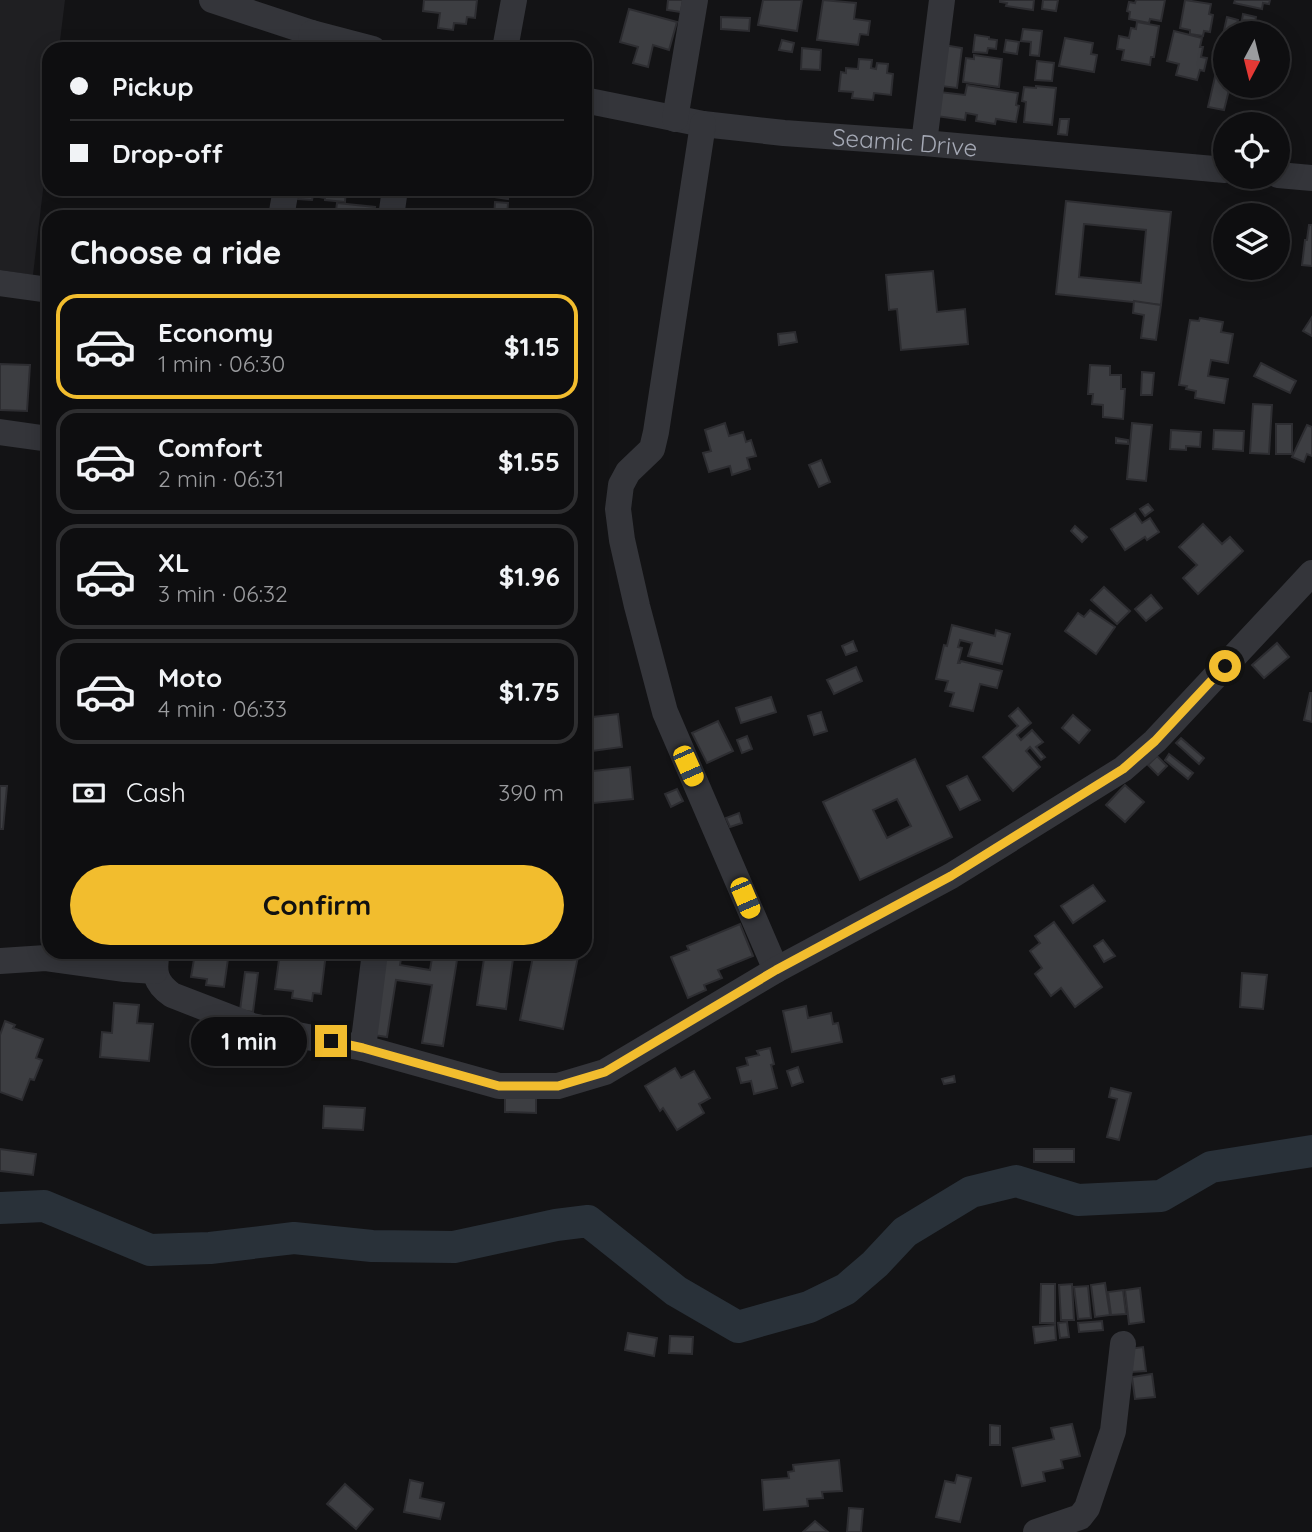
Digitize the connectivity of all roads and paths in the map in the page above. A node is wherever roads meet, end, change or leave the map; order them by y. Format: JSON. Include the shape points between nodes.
{"nodes":[{"id":1,"x":212,"y":0,"type":"edge"},
{"id":2,"x":514,"y":0,"type":"edge"},
{"id":3,"x":695,"y":0,"type":"edge"},
{"id":4,"x":942,"y":0,"type":"edge"},
{"id":5,"x":311,"y":41,"type":"edge"},
{"id":6,"x":506,"y":42,"type":"edge"},
{"id":7,"x":592,"y":102,"type":"edge"},
{"id":8,"x":675,"y":119,"type":"junction"},
{"id":9,"x":703,"y":124,"type":"junction"},
{"id":10,"x":924,"y":143,"type":"junction"},
{"id":11,"x":1213,"y":169,"type":"edge"},
{"id":12,"x":1290,"y":176,"type":"edge"},
{"id":13,"x":1312,"y":178,"type":"edge"},
{"id":14,"x":0,"y":283,"type":"edge"},
{"id":15,"x":42,"y":289,"type":"edge"},
{"id":16,"x":0,"y":432,"type":"edge"},
{"id":17,"x":42,"y":438,"type":"edge"},
{"id":18,"x":1312,"y":573,"type":"edge"},
{"id":19,"x":42,"y":958,"type":"edge"},
{"id":20,"x":53,"y":959,"type":"edge"},
{"id":21,"x":374,"y":959,"type":"edge"},
{"id":22,"x":0,"y":961,"type":"edge"},
{"id":23,"x":156,"y":961,"type":"edge"},
{"id":24,"x":776,"y":970,"type":"junction"},
{"id":25,"x":363,"y":1048,"type":"junction"},
{"id":26,"x":1124,"y":1344,"type":"dead end"},
{"id":27,"x":1037,"y":1532,"type":"edge"}],
"edges":[{"from":1,"to":5,"type":"street"},
{"from":2,"to":6,"type":"street"},
{"from":3,"to":8,"type":"street"},
{"from":4,"to":10,"type":"street"},
{"from":7,"to":8,"type":"street","name":"Seamic Drive"},
{"from":8,"to":9,"type":"street","name":"Seamic Drive"},
{"from":9,"to":10,"type":"street","name":"Seamic Drive"},
{"from":9,"to":24,"type":"street","via":[[656,432],[652,449],[621,485],[618,509],[665,712]]},
{"from":10,"to":11,"type":"street","name":"Seamic Drive"},
{"from":12,"to":13,"type":"street"},
{"from":14,"to":15,"type":"street"},
{"from":16,"to":17,"type":"street"},
{"from":18,"to":24,"type":"street","via":[[1155,741],[1123,769],[951,876]]},
{"from":19,"to":22,"type":"street"},
{"from":20,"to":23,"type":"street","via":[[125,969]]},
{"from":21,"to":25,"type":"street"},
{"from":23,"to":25,"type":"street","via":[[163,989],[172,995],[252,1026]]},
{"from":24,"to":25,"type":"street","via":[[605,1072],[558,1086],[499,1086]]},
{"from":26,"to":27,"type":"street","via":[[1113,1430],[1087,1508],[1080,1517]]}]}
